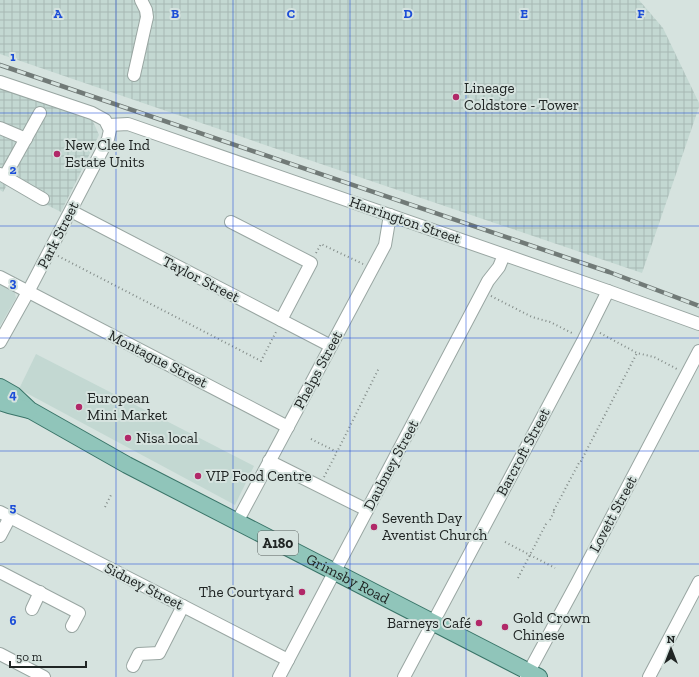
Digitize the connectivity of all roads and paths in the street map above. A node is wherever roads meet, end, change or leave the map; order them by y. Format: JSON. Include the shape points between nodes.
{"nodes":[{"id":1,"x":141,"y":0,"type":"edge"},
{"id":2,"x":134,"y":75,"type":"dead end"},
{"id":3,"x":0,"y":82,"type":"edge"},
{"id":4,"x":40,"y":114,"type":"dead end"},
{"id":5,"x":109,"y":126,"type":"junction"},
{"id":6,"x":0,"y":128,"type":"edge"},
{"id":7,"x":26,"y":139,"type":"junction"},
{"id":8,"x":5,"y":176,"type":"edge"},
{"id":9,"x":43,"y":199,"type":"dead end"},
{"id":10,"x":71,"y":211,"type":"junction"},
{"id":11,"x":390,"y":215,"type":"junction"},
{"id":12,"x":231,"y":222,"type":"dead end"},
{"id":13,"x":50,"y":252,"type":"junction"},
{"id":14,"x":504,"y":255,"type":"junction"},
{"id":15,"x":311,"y":263,"type":"junction"},
{"id":16,"x":372,"y":269,"type":"junction"},
{"id":17,"x":0,"y":277,"type":"edge"},
{"id":18,"x":608,"y":291,"type":"junction"},
{"id":19,"x":28,"y":292,"type":"junction"},
{"id":20,"x":483,"y":292,"type":"junction"},
{"id":21,"x":281,"y":320,"type":"junction"},
{"id":22,"x":699,"y":324,"type":"edge"},
{"id":23,"x":590,"y":328,"type":"junction"},
{"id":24,"x":584,"y":339,"type":"junction"},
{"id":25,"x":0,"y":342,"type":"edge"},
{"id":26,"x":331,"y":346,"type":"junction"},
{"id":27,"x":699,"y":351,"type":"edge"},
{"id":28,"x":637,"y":353,"type":"junction"},
{"id":29,"x":380,"y":368,"type":"dead end"},
{"id":30,"x":687,"y":375,"type":"junction"},
{"id":31,"x":0,"y":387,"type":"edge"},
{"id":32,"x":0,"y":402,"type":"edge"},
{"id":33,"x":30,"y":410,"type":"junction"},
{"id":34,"x":288,"y":427,"type":"junction"},
{"id":35,"x":311,"y":438,"type":"dead end"},
{"id":36,"x":337,"y":452,"type":"junction"},
{"id":37,"x":269,"y":461,"type":"junction"},
{"id":38,"x":324,"y":477,"type":"dead end"},
{"id":39,"x":111,"y":495,"type":"dead end"},
{"id":40,"x":104,"y":507,"type":"dead end"},
{"id":41,"x":367,"y":510,"type":"junction"},
{"id":42,"x":5,"y":515,"type":"edge"},
{"id":43,"x":550,"y":520,"type":"dead end"},
{"id":44,"x":237,"y":522,"type":"junction"},
{"id":45,"x":547,"y":522,"type":"dead end"},
{"id":46,"x":0,"y":536,"type":"edge"},
{"id":47,"x":505,"y":542,"type":"dead end"},
{"id":48,"x":530,"y":555,"type":"junction"},
{"id":49,"x":555,"y":568,"type":"dead end"},
{"id":50,"x":334,"y":571,"type":"junction"},
{"id":51,"x":0,"y":572,"type":"edge"},
{"id":52,"x":518,"y":578,"type":"dead end"},
{"id":53,"x":699,"y":582,"type":"edge"},
{"id":54,"x":40,"y":592,"type":"junction"},
{"id":55,"x":183,"y":606,"type":"junction"},
{"id":56,"x":32,"y":609,"type":"dead end"},
{"id":57,"x":434,"y":622,"type":"junction"},
{"id":58,"x":72,"y":626,"type":"dead end"},
{"id":59,"x":0,"y":654,"type":"edge"},
{"id":60,"x":288,"y":660,"type":"junction"},
{"id":61,"x":133,"y":666,"type":"dead end"},
{"id":62,"x":531,"y":675,"type":"edge"},
{"id":63,"x":44,"y":677,"type":"edge"},
{"id":64,"x":280,"y":677,"type":"edge"},
{"id":65,"x":404,"y":677,"type":"edge"},
{"id":66,"x":649,"y":677,"type":"edge"}],
"edges":[{"from":1,"to":2,"type":"street","via":[[147,17]]},
{"from":3,"to":5,"type":"street","via":[[92,113],[105,120]]},
{"from":4,"to":7,"type":"street"},
{"from":5,"to":10,"type":"street","name":"Park Street","via":[[108,139]]},
{"from":5,"to":11,"type":"street","name":"Harrington Street","via":[[128,124]]},
{"from":6,"to":7,"type":"street"},
{"from":7,"to":8,"type":"street"},
{"from":8,"to":9,"type":"street"},
{"from":10,"to":13,"type":"street","name":"Park Street"},
{"from":10,"to":21,"type":"street","name":"Taylor Street"},
{"from":11,"to":14,"type":"street","name":"Harrington Street"},
{"from":11,"to":16,"type":"street","name":"Phelps Street","via":[[385,245]]},
{"from":12,"to":15,"type":"street"},
{"from":13,"to":19,"type":"street","name":"Park Street"},
{"from":13,"to":21,"type":"path","via":[[260,361]]},
{"from":14,"to":18,"type":"street","name":"Harrington Street"},
{"from":14,"to":20,"type":"street","name":"Daubney Street"},
{"from":15,"to":16,"type":"path","via":[[321,244]]},
{"from":15,"to":21,"type":"street"},
{"from":16,"to":26,"type":"street","name":"Phelps Street"},
{"from":17,"to":19,"type":"street","name":"Montague Street"},
{"from":18,"to":22,"type":"street","name":"Harrington Street"},
{"from":18,"to":23,"type":"street","name":"Barcroft Street"},
{"from":19,"to":25,"type":"street","name":"Park Street"},
{"from":19,"to":34,"type":"street","name":"Montague Street"},
{"from":20,"to":24,"type":"path"},
{"from":20,"to":41,"type":"street","name":"Daubney Street"},
{"from":21,"to":26,"type":"street","name":"Taylor Street"},
{"from":23,"to":24,"type":"street","name":"Barcroft Street"},
{"from":23,"to":28,"type":"path"},
{"from":24,"to":57,"type":"street","name":"Barcroft Street"},
{"from":26,"to":34,"type":"street","name":"Phelps Street"},
{"from":27,"to":30,"type":"street","name":"Lovett Street"},
{"from":28,"to":30,"type":"path","via":[[654,357]]},
{"from":28,"to":43,"type":"path"},
{"from":29,"to":36,"type":"path"},
{"from":30,"to":62,"type":"street","name":"Lovett Street"},
{"from":31,"to":33,"type":"main road","number":"A180","via":[[14,395]]},
{"from":32,"to":33,"type":"main road","number":"A180"},
{"from":33,"to":44,"type":"main road","name":"Grimsby Road","number":"A180"},
{"from":34,"to":37,"type":"street","name":"Phelps Street"},
{"from":35,"to":36,"type":"path"},
{"from":36,"to":38,"type":"path"},
{"from":37,"to":41,"type":"street"},
{"from":37,"to":44,"type":"street","name":"Phelps Street"},
{"from":39,"to":40,"type":"path"},
{"from":41,"to":50,"type":"street","name":"Daubney Street"},
{"from":42,"to":46,"type":"street"},
{"from":42,"to":55,"type":"street","name":"Sidney Street"},
{"from":44,"to":50,"type":"main road","name":"Grimsby Road","number":"A180"},
{"from":45,"to":48,"type":"path"},
{"from":47,"to":48,"type":"path"},
{"from":48,"to":49,"type":"path"},
{"from":48,"to":52,"type":"path"},
{"from":50,"to":57,"type":"main road","name":"Grimsby Road","number":"A180"},
{"from":50,"to":60,"type":"street","name":"Daubney Street"},
{"from":51,"to":54,"type":"street"},
{"from":53,"to":66,"type":"street"},
{"from":54,"to":56,"type":"street"},
{"from":54,"to":58,"type":"street","via":[[79,613]]},
{"from":55,"to":60,"type":"street","name":"Sidney Street"},
{"from":55,"to":61,"type":"street","via":[[159,653],[139,654]]},
{"from":57,"to":62,"type":"main road","name":"Grimsby Road","number":"A180"},
{"from":57,"to":65,"type":"street","name":"Barcroft Street"},
{"from":59,"to":63,"type":"street"},
{"from":60,"to":64,"type":"street","name":"Daubney Street"}]}
